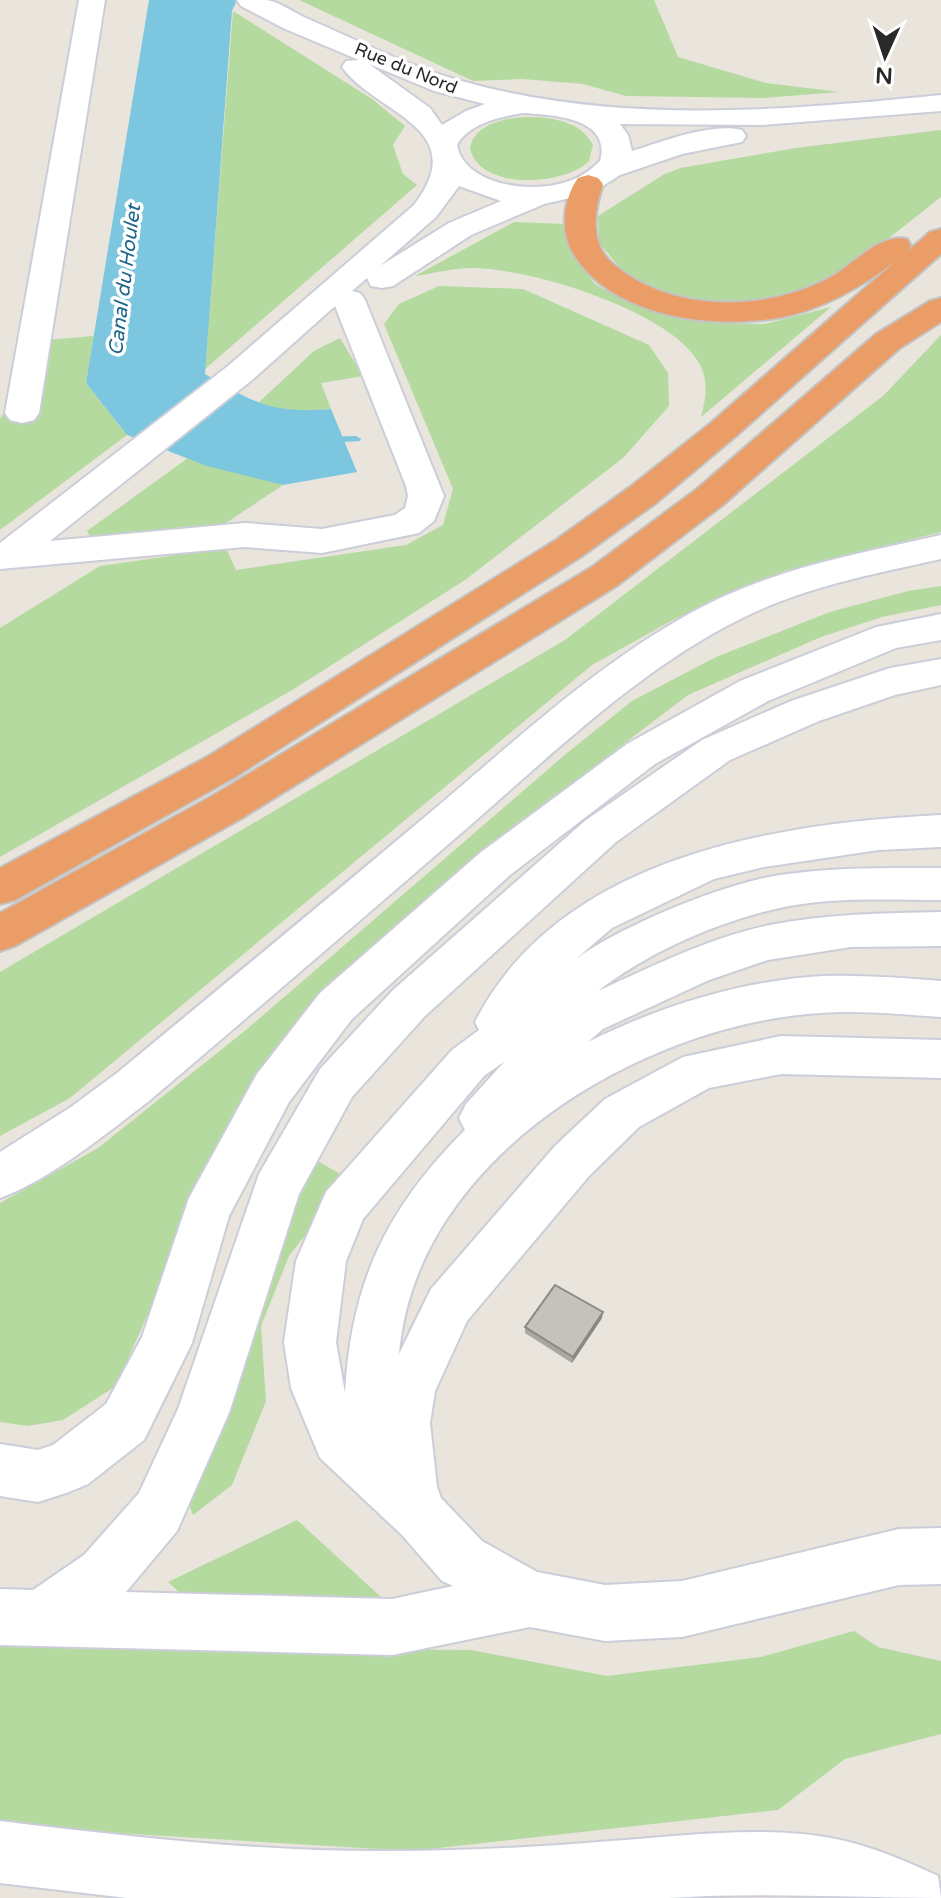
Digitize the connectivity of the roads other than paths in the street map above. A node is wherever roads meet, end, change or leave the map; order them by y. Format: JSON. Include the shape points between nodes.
{"nodes":[{"id":1,"x":92,"y":0,"type":"edge"},
{"id":2,"x":254,"y":2,"type":"edge"},
{"id":3,"x":292,"y":22,"type":"junction"},
{"id":4,"x":941,"y":103,"type":"edge"},
{"id":5,"x":523,"y":105,"type":"junction"},
{"id":6,"x":905,"y":107,"type":"junction"},
{"id":7,"x":581,"y":113,"type":"junction"},
{"id":8,"x":448,"y":156,"type":"junction"},
{"id":9,"x":599,"y":176,"type":"junction"},
{"id":10,"x":543,"y":194,"type":"junction"},
{"id":11,"x":941,"y":209,"type":"edge"},
{"id":12,"x":941,"y":238,"type":"edge"},
{"id":13,"x":349,"y":300,"type":"junction"},
{"id":14,"x":941,"y":308,"type":"edge"},
{"id":15,"x":240,"y":373,"type":"junction"},
{"id":16,"x":22,"y":413,"type":"dead end"},
{"id":17,"x":941,"y":547,"type":"edge"},
{"id":18,"x":3,"y":559,"type":"edge"},
{"id":19,"x":941,"y":574,"type":"edge"},
{"id":20,"x":941,"y":627,"type":"edge"},
{"id":21,"x":635,"y":669,"type":"junction"},
{"id":22,"x":941,"y":672,"type":"edge"},
{"id":23,"x":941,"y":831,"type":"edge"},
{"id":24,"x":941,"y":884,"type":"edge"},
{"id":25,"x":0,"y":888,"type":"edge"},
{"id":26,"x":941,"y":929,"type":"edge"},
{"id":27,"x":0,"y":934,"type":"edge"},
{"id":28,"x":941,"y":999,"type":"edge"},
{"id":29,"x":941,"y":1059,"type":"edge"},
{"id":30,"x":468,"y":1063,"type":"junction"},
{"id":31,"x":9,"y":1167,"type":"edge"},
{"id":32,"x":440,"y":1188,"type":"junction"},
{"id":33,"x":0,"y":1470,"type":"edge"},
{"id":34,"x":421,"y":1516,"type":"junction"},
{"id":35,"x":941,"y":1556,"type":"edge"},
{"id":36,"x":530,"y":1599,"type":"junction"},
{"id":37,"x":20,"y":1617,"type":"edge"},
{"id":38,"x":0,"y":1852,"type":"edge"},
{"id":39,"x":782,"y":1863,"type":"junction"},
{"id":40,"x":703,"y":1898,"type":"edge"},
{"id":41,"x":916,"y":1898,"type":"edge"}],
"edges":[{"from":1,"to":16,"type":"street"},
{"from":2,"to":3,"type":"street","name":"Rue du Nord"},
{"from":3,"to":5,"type":"street","name":"Rue du Nord","via":[[444,85]]},
{"from":3,"to":8,"type":"street","name":"Rue du Nord","via":[[420,114]]},
{"from":4,"to":6,"type":"street"},
{"from":5,"to":7,"type":"street"},
{"from":5,"to":8,"type":"street","via":[[467,119],[452,131]]},
{"from":6,"to":7,"type":"street","via":[[743,116]]},
{"from":6,"to":9,"type":"street","via":[[684,144]]},
{"from":7,"to":9,"type":"street","via":[[614,135],[618,155]]},
{"from":8,"to":10,"type":"street","name":"Rue du Nord","via":[[464,177],[486,187]]},
{"from":8,"to":15,"type":"street","via":[[444,186],[425,211]]},
{"from":9,"to":10,"type":"street"},
{"from":9,"to":11,"type":"highway","via":[[581,211],[580,232],[598,266],[643,295],[714,311],[766,310],[808,300],[867,269]]},
{"from":10,"to":13,"type":"street","via":[[460,229]]},
{"from":12,"to":25,"type":"highway","via":[[724,429],[569,548],[230,762]]},
{"from":13,"to":15,"type":"street"},
{"from":13,"to":18,"type":"street","via":[[424,486],[424,505],[414,521],[322,541],[245,535]]},
{"from":14,"to":27,"type":"highway","via":[[888,341],[711,496],[605,576],[251,793]]},
{"from":15,"to":18,"type":"street"},
{"from":17,"to":21,"type":"street","via":[[760,597],[716,616]]},
{"from":19,"to":21,"type":"street","via":[[836,596]]},
{"from":20,"to":33,"type":"street","via":[[889,636],[754,691],[641,754],[495,864],[336,1006],[273,1088],[206,1213],[166,1343],[125,1422],[69,1466],[38,1476]]},
{"from":21,"to":31,"type":"street","via":[[558,727],[133,1087],[88,1121]]},
{"from":22,"to":37,"type":"street","via":[[890,682],[805,711],[716,750],[601,831],[409,1003],[336,1083],[276,1189],[203,1413],[158,1512],[104,1575]]},
{"from":23,"to":30,"type":"street","via":[[879,834],[703,866],[597,916],[541,963]]},
{"from":24,"to":30,"type":"street","via":[[848,884],[777,892],[705,914],[618,952]]},
{"from":26,"to":32,"type":"street","via":[[851,930],[767,943],[693,968],[587,1016],[538,1056],[485,1115]]},
{"from":28,"to":32,"type":"street","via":[[792,997],[688,1021],[605,1054],[483,1140]]},
{"from":29,"to":34,"type":"street","via":[[781,1055],[699,1071],[622,1113],[572,1161],[449,1305],[426,1348],[409,1390],[404,1423],[410,1487]]},
{"from":30,"to":34,"type":"street","via":[[343,1207],[321,1261],[310,1342],[317,1388],[339,1440]]},
{"from":32,"to":34,"type":"street","via":[[396,1263],[378,1314],[370,1372],[375,1449]]},
{"from":34,"to":36,"type":"street","via":[[462,1561]]},
{"from":35,"to":36,"type":"street","via":[[899,1557],[682,1609],[605,1613]]},
{"from":36,"to":37,"type":"street","via":[[392,1627]]},
{"from":38,"to":39,"type":"street","via":[[229,1878],[335,1882],[452,1882]]},
{"from":39,"to":40,"type":"street"},
{"from":39,"to":41,"type":"street","via":[[861,1874]]}]}
